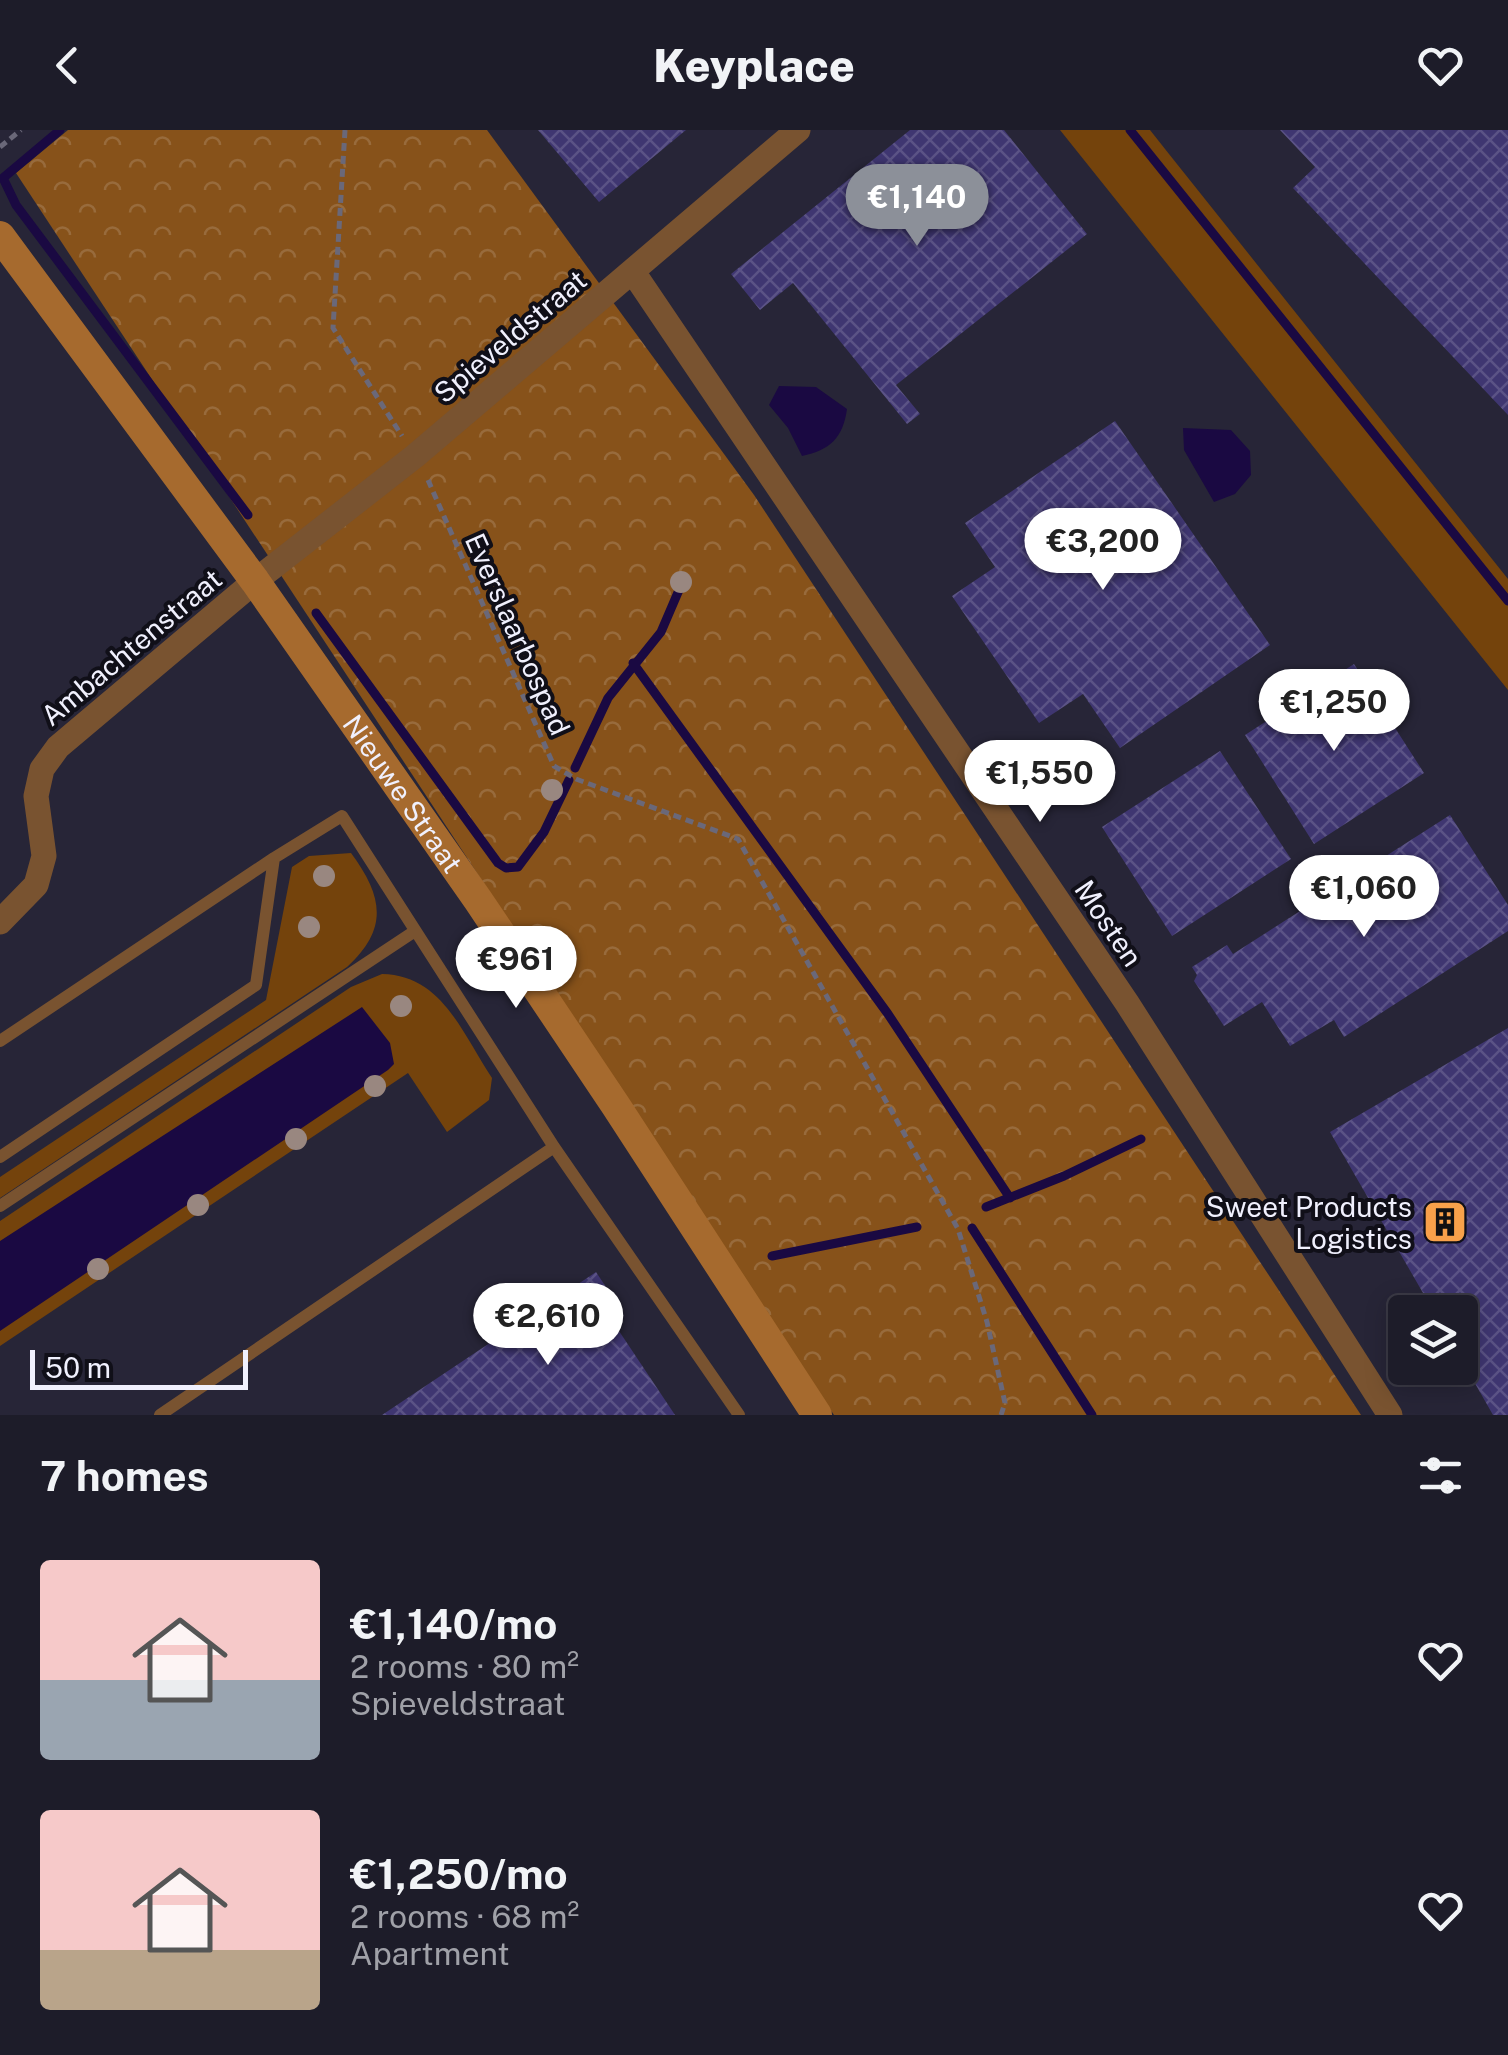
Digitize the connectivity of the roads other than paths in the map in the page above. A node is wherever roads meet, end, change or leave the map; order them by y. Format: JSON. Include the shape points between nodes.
{"nodes":[{"id":1,"x":798,"y":130,"type":"edge"},
{"id":2,"x":0,"y":236,"type":"edge"},
{"id":3,"x":633,"y":272,"type":"junction"},
{"id":4,"x":256,"y":580,"type":"junction"},
{"id":5,"x":274,"y":858,"type":"junction"},
{"id":6,"x":0,"y":922,"type":"edge"},
{"id":7,"x":415,"y":931,"type":"junction"},
{"id":8,"x":0,"y":1041,"type":"edge"},
{"id":9,"x":554,"y":1147,"type":"junction"},
{"id":10,"x":0,"y":1157,"type":"edge"},
{"id":11,"x":0,"y":1206,"type":"edge"},
{"id":12,"x":160,"y":1415,"type":"edge"},
{"id":13,"x":739,"y":1415,"type":"edge"},
{"id":14,"x":817,"y":1415,"type":"edge"},
{"id":15,"x":1390,"y":1415,"type":"edge"}],
"edges":[{"from":1,"to":3,"type":"street","name":"Spieveldstraat"},
{"from":2,"to":4,"type":"street","name":"Nieuwe Straat"},
{"from":3,"to":4,"type":"street","name":"Spieveldstraat"},
{"from":3,"to":15,"type":"street","name":"Mosten","via":[[1116,987]]},
{"from":4,"to":6,"type":"street","name":"Ambachtenstraat","via":[[58,747],[42,769],[36,796],[44,856],[36,886]]},
{"from":4,"to":14,"type":"street","name":"Nieuwe Straat","via":[[595,1074]]},
{"from":5,"to":7,"type":"lane","via":[[342,816]]},
{"from":5,"to":8,"type":"lane"},
{"from":5,"to":10,"type":"lane","via":[[256,985]]},
{"from":7,"to":9,"type":"lane"},
{"from":7,"to":11,"type":"lane"},
{"from":9,"to":12,"type":"lane"},
{"from":9,"to":13,"type":"lane"}]}
